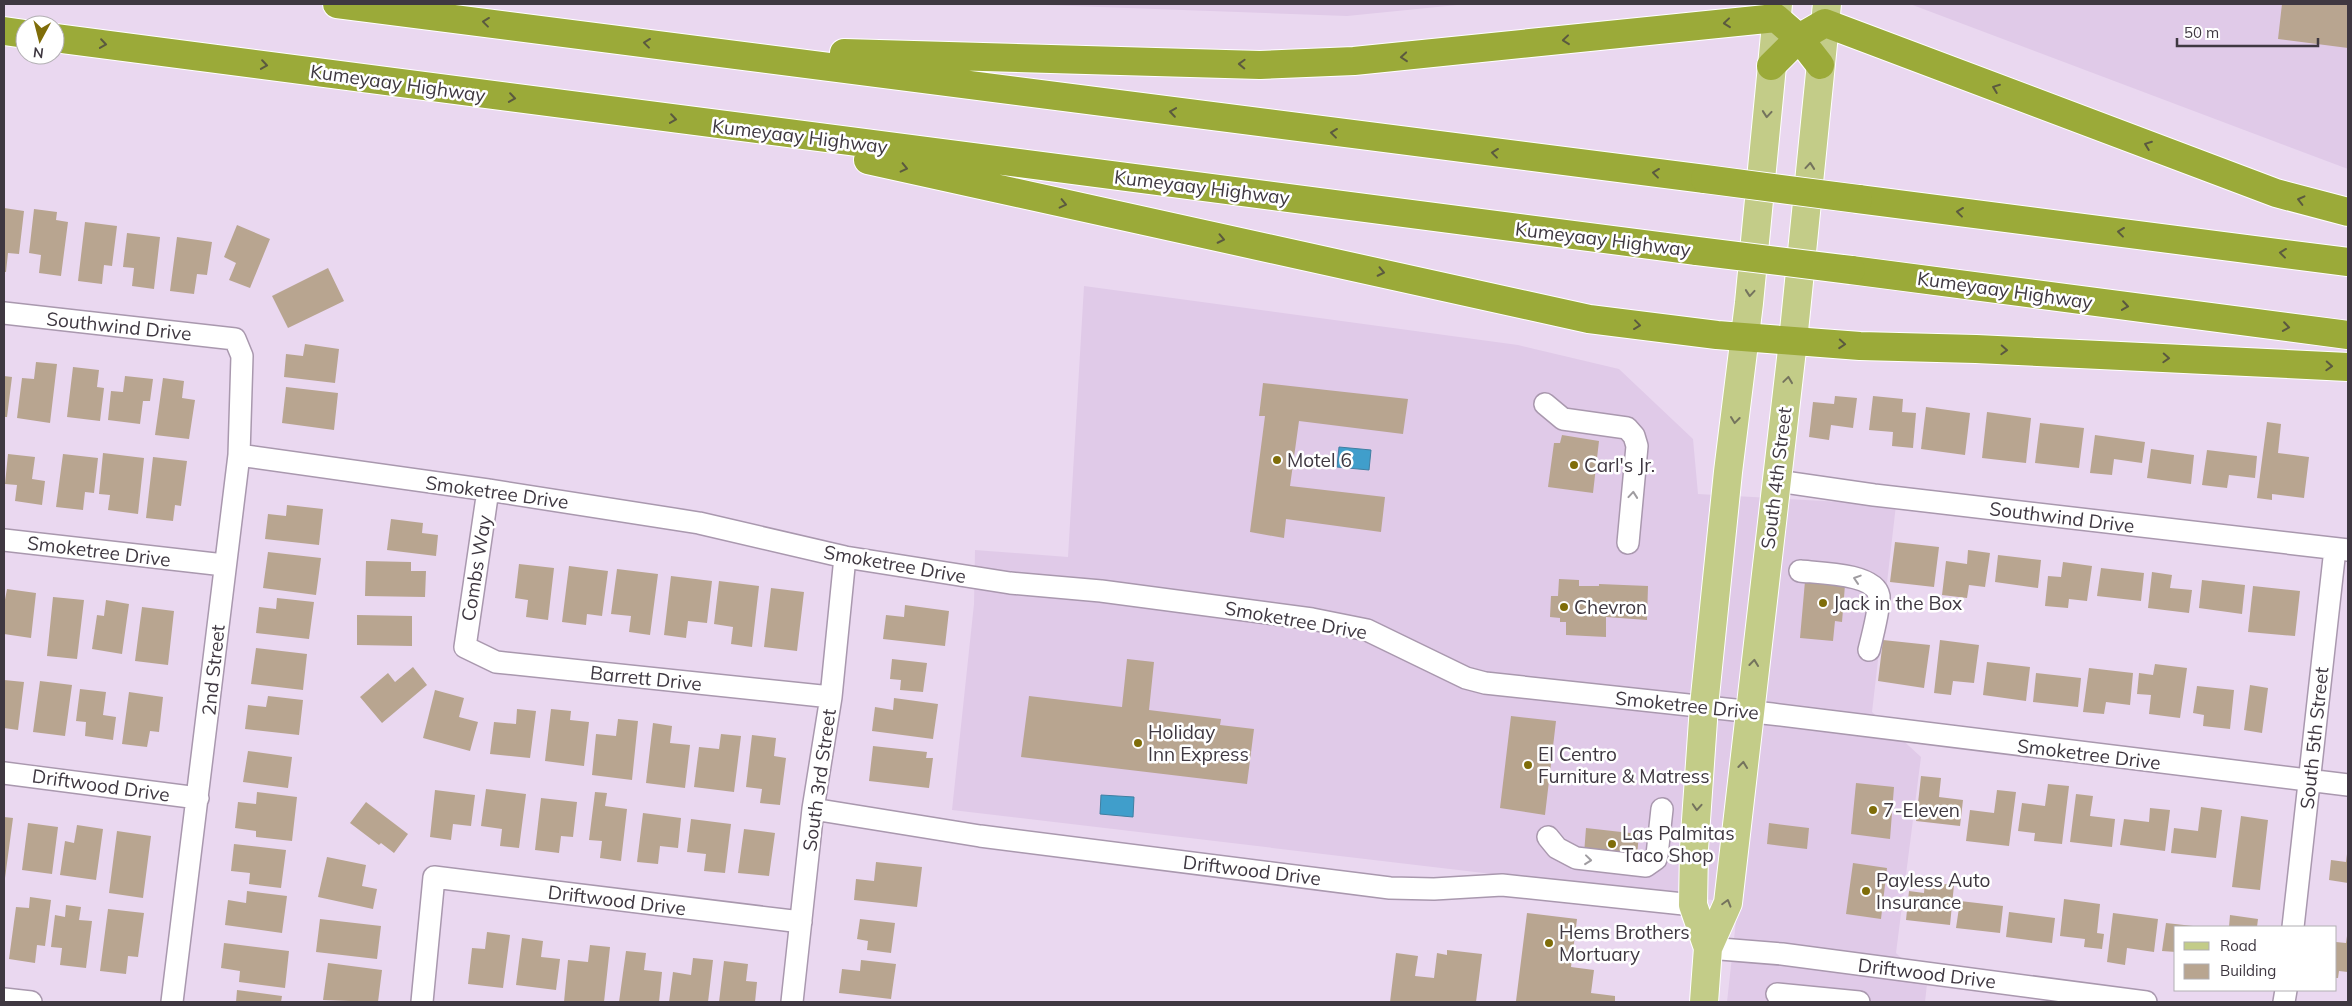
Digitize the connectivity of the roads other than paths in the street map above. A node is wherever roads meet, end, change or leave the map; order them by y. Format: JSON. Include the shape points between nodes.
{"nodes":[{"id":1,"x":337,"y":4,"type":"edge"},
{"id":2,"x":1777,"y":11,"type":"edge"},
{"id":3,"x":1826,"y":14,"type":"edge"},
{"id":4,"x":1799,"y":38,"type":"junction"},
{"id":5,"x":65,"y":39,"type":"edge"},
{"id":6,"x":695,"y":49,"type":"junction"},
{"id":7,"x":1820,"y":65,"type":"junction"},
{"id":8,"x":1771,"y":66,"type":"junction"},
{"id":9,"x":790,"y":135,"type":"junction"},
{"id":10,"x":2348,"y":212,"type":"edge"},
{"id":11,"x":2348,"y":262,"type":"edge"},
{"id":12,"x":4,"y":313,"type":"edge"},
{"id":13,"x":2348,"y":335,"type":"edge"},
{"id":14,"x":1745,"y":337,"type":"junction"},
{"id":15,"x":235,"y":339,"type":"joint"},
{"id":16,"x":1793,"y":341,"type":"junction"},
{"id":17,"x":2348,"y":367,"type":"edge"},
{"id":18,"x":1545,"y":404,"type":"dead end"},
{"id":19,"x":239,"y":455,"type":"junction"},
{"id":20,"x":1777,"y":481,"type":"junction"},
{"id":21,"x":488,"y":490,"type":"junction"},
{"id":22,"x":4,"y":540,"type":"edge"},
{"id":23,"x":1628,"y":544,"type":"dead end"},
{"id":24,"x":2342,"y":549,"type":"edge"},
{"id":25,"x":845,"y":557,"type":"junction"},
{"id":26,"x":224,"y":565,"type":"junction"},
{"id":27,"x":1800,"y":571,"type":"dead end"},
{"id":28,"x":465,"y":647,"type":"joint"},
{"id":29,"x":1870,"y":650,"type":"dead end"},
{"id":30,"x":831,"y":697,"type":"junction"},
{"id":31,"x":1704,"y":706,"type":"junction"},
{"id":32,"x":1749,"y":712,"type":"junction"},
{"id":33,"x":4,"y":772,"type":"edge"},
{"id":34,"x":2309,"y":781,"type":"junction"},
{"id":35,"x":2348,"y":786,"type":"edge"},
{"id":36,"x":198,"y":798,"type":"junction"},
{"id":37,"x":813,"y":809,"type":"junction"},
{"id":38,"x":1662,"y":809,"type":"dead end"},
{"id":39,"x":1548,"y":837,"type":"dead end"},
{"id":40,"x":1693,"y":905,"type":"junction"},
{"id":41,"x":801,"y":922,"type":"junction"},
{"id":42,"x":2293,"y":926,"type":"edge"},
{"id":43,"x":1708,"y":948,"type":"junction"},
{"id":44,"x":1778,"y":994,"type":"dead end"},
{"id":45,"x":4,"y":999,"type":"edge"},
{"id":46,"x":31,"y":1002,"type":"edge"},
{"id":47,"x":172,"y":1002,"type":"edge"},
{"id":48,"x":422,"y":1002,"type":"edge"},
{"id":49,"x":792,"y":1002,"type":"edge"},
{"id":50,"x":1704,"y":1002,"type":"edge"},
{"id":51,"x":1858,"y":1002,"type":"edge"},
{"id":52,"x":2146,"y":1002,"type":"edge"}],
"edges":[{"from":6,"to":1,"type":"highway","one_way":true},
{"from":2,"to":4,"type":"highway"},
{"from":2,"to":6,"type":"highway","one_way":true,"via":[[1354,61],[1260,65]]},
{"from":2,"to":8,"type":"main road","name":"South 4th Street"},
{"from":3,"to":4,"type":"highway"},
{"from":3,"to":7,"type":"main road","name":"South 4th Street"},
{"from":10,"to":3,"type":"highway","one_way":true,"via":[[2276,194]]},
{"from":4,"to":7,"type":"highway"},
{"from":4,"to":8,"type":"highway"},
{"from":5,"to":9,"type":"highway","name":"Kumeyaay Highway","one_way":true},
{"from":11,"to":6,"type":"highway","one_way":true,"bridge":true},
{"from":16,"to":7,"type":"main road","name":"South 4th Street","one_way":true},
{"from":8,"to":14,"type":"main road","name":"South 4th Street","one_way":true},
{"from":9,"to":13,"type":"highway","name":"Kumeyaay Highway","one_way":true,"bridge":true},
{"from":9,"to":14,"type":"highway","one_way":true,"via":[[863,159],[1589,319]]},
{"from":12,"to":15,"type":"street","name":"Southwind Drive"},
{"from":14,"to":16,"type":"highway"},
{"from":14,"to":31,"type":"main road","name":"South 4th Street","one_way":true},
{"from":15,"to":19,"type":"street","name":"2nd Street","via":[[242,356]]},
{"from":16,"to":17,"type":"highway","one_way":true},
{"from":20,"to":16,"type":"main road","name":"South 4th Street","one_way":true},
{"from":23,"to":18,"type":"street","one_way":true,"via":[[1637,446],[1634,436],[1627,428],[1563,419]]},
{"from":19,"to":21,"type":"street","name":"Smoketree Drive"},
{"from":19,"to":26,"type":"street","name":"2nd Street"},
{"from":20,"to":24,"type":"street","name":"Southwind Drive"},
{"from":32,"to":20,"type":"main road","name":"South 4th Street","one_way":true},
{"from":21,"to":25,"type":"street","name":"Smoketree Drive","via":[[699,523]]},
{"from":21,"to":28,"type":"street","name":"Combs Way"},
{"from":22,"to":26,"type":"street","name":"Smoketree Drive"},
{"from":24,"to":34,"type":"street","name":"South 5th Street"},
{"from":25,"to":30,"type":"street","name":"South 3rd Street"},
{"from":25,"to":31,"type":"street","name":"Smoketree Drive","via":[[1010,583],[1101,591],[1306,618],[1367,630],[1466,678],[1486,683]]},
{"from":26,"to":36,"type":"street","name":"2nd Street"},
{"from":29,"to":27,"type":"street","one_way":true,"via":[[1879,596],[1874,588],[1854,577]]},
{"from":28,"to":30,"type":"street","name":"Barrett Drive","via":[[496,662]]},
{"from":30,"to":37,"type":"street","name":"South 3rd Street"},
{"from":31,"to":32,"type":"street","name":"Smoketree Drive"},
{"from":31,"to":40,"type":"main road","name":"South 4th Street","one_way":true},
{"from":32,"to":34,"type":"street","name":"Smoketree Drive"},
{"from":43,"to":32,"type":"main road","name":"South 4th Street","one_way":true,"via":[[1728,903]]},
{"from":33,"to":36,"type":"street","name":"Driftwood Drive"},
{"from":34,"to":35,"type":"street","name":"Smoketree Drive"},
{"from":34,"to":42,"type":"street","name":"South 5th Street"},
{"from":36,"to":47,"type":"street","name":"2nd Street"},
{"from":37,"to":40,"type":"street","name":"Driftwood Drive","via":[[980,836],[1390,888],[1502,885]]},
{"from":37,"to":41,"type":"street","name":"South 3rd Street"},
{"from":39,"to":38,"type":"street","one_way":true,"via":[[1557,848],[1576,858],[1646,866],[1656,859]]},
{"from":40,"to":43,"type":"main road","name":"South 4th Street"},
{"from":41,"to":48,"type":"street","name":"Driftwood Drive","via":[[434,877]]},
{"from":41,"to":49,"type":"street","name":"South 3rd Street"},
{"from":43,"to":50,"type":"main road","name":"South 4th Street"},
{"from":43,"to":52,"type":"street","name":"Driftwood Drive","via":[[1782,954]]},
{"from":44,"to":51,"type":"street"},
{"from":45,"to":46,"type":"street"}]}
